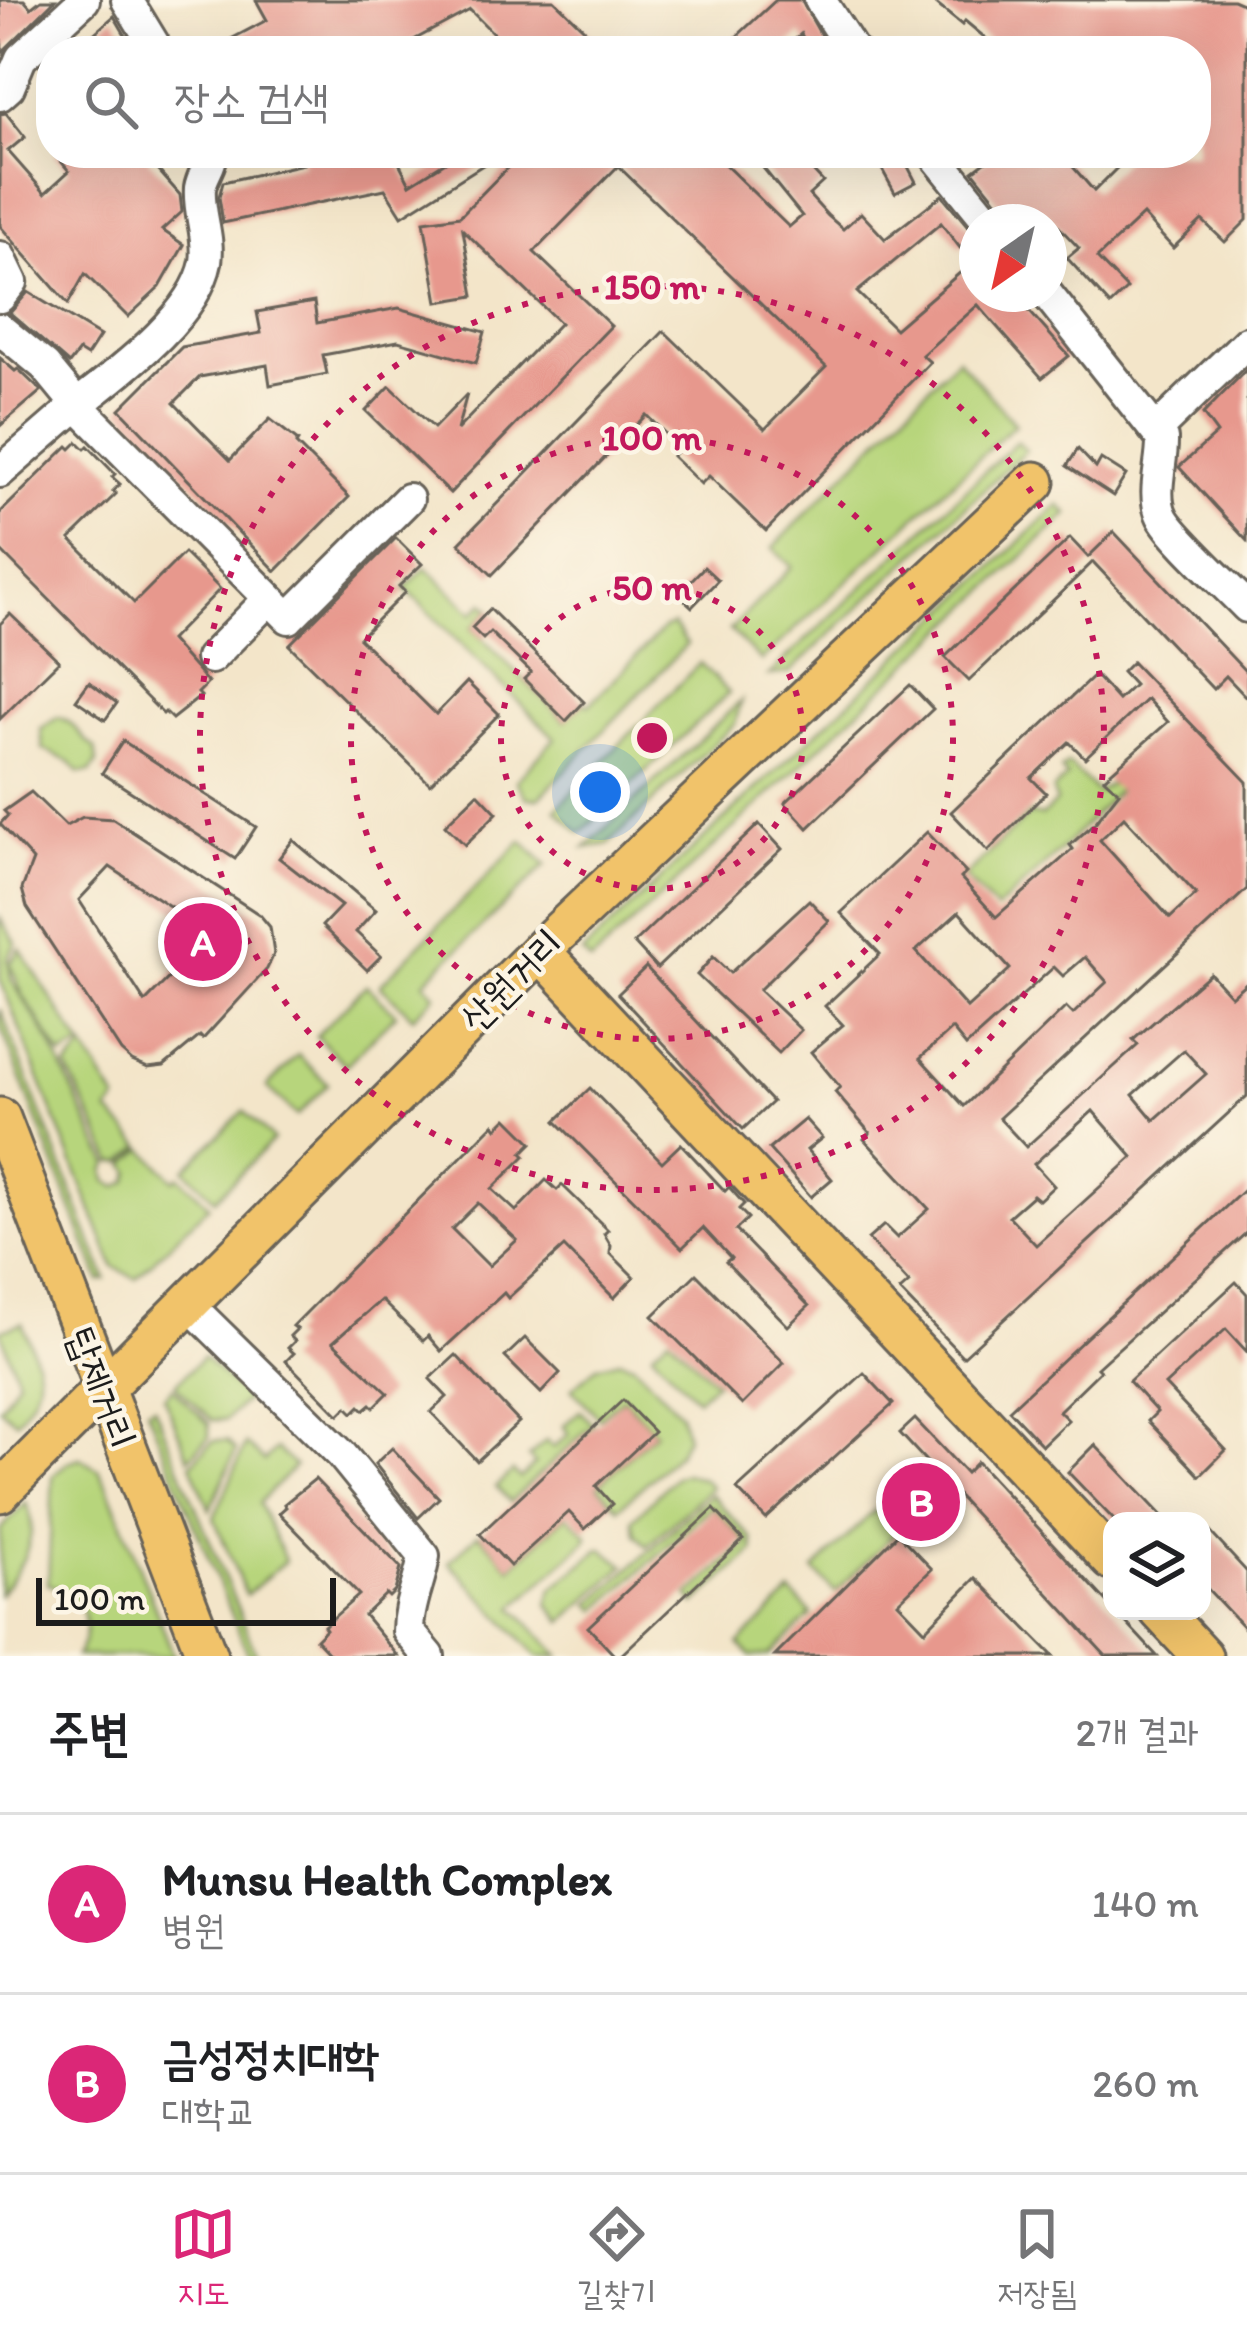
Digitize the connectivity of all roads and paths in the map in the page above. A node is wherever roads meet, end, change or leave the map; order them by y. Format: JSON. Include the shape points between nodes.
{"nodes":[{"id":1,"x":84,"y":0,"type":"edge"},
{"id":2,"x":127,"y":0,"type":"edge"},
{"id":3,"x":820,"y":0,"type":"edge"},
{"id":4,"x":45,"y":36,"type":"edge"},
{"id":5,"x":149,"y":36,"type":"edge"},
{"id":6,"x":843,"y":36,"type":"edge"},
{"id":7,"x":36,"y":44,"type":"edge"},
{"id":8,"x":0,"y":95,"type":"edge"},
{"id":9,"x":207,"y":168,"type":"edge"},
{"id":10,"x":945,"y":168,"type":"edge"},
{"id":11,"x":974,"y":204,"type":"edge"},
{"id":12,"x":0,"y":257,"type":"edge"},
{"id":13,"x":0,"y":298,"type":"edge"},
{"id":14,"x":1061,"y":312,"type":"edge"},
{"id":15,"x":0,"y":329,"type":"edge"},
{"id":16,"x":1247,"y":342,"type":"edge"},
{"id":17,"x":77,"y":405,"type":"junction"},
{"id":18,"x":1156,"y":430,"type":"junction"},
{"id":19,"x":0,"y":472,"type":"edge"},
{"id":20,"x":1035,"y":482,"type":"dead end"},
{"id":21,"x":408,"y":500,"type":"dead end"},
{"id":22,"x":269,"y":598,"type":"junction"},
{"id":23,"x":1247,"y":608,"type":"edge"},
{"id":24,"x":211,"y":658,"type":"dead end"},
{"id":25,"x":540,"y":951,"type":"junction"},
{"id":26,"x":0,"y":1118,"type":"edge"},
{"id":27,"x":188,"y":1304,"type":"junction"},
{"id":28,"x":104,"y":1389,"type":"junction"},
{"id":29,"x":0,"y":1492,"type":"edge"},
{"id":30,"x":1103,"y":1550,"type":"edge"},
{"id":31,"x":1168,"y":1620,"type":"edge"},
{"id":32,"x":208,"y":1656,"type":"edge"},
{"id":33,"x":429,"y":1656,"type":"edge"},
{"id":34,"x":1202,"y":1656,"type":"edge"}],
"edges":[{"from":1,"to":4,"type":"street"},
{"from":2,"to":5,"type":"street"},
{"from":3,"to":6,"type":"street"},
{"from":7,"to":8,"type":"street"},
{"from":9,"to":17,"type":"street","via":[[200,190],[202,278],[167,325]]},
{"from":10,"to":11,"type":"street"},
{"from":12,"to":13,"type":"street","via":[[12,282]]},
{"from":14,"to":18,"type":"street"},
{"from":15,"to":17,"type":"street"},
{"from":16,"to":18,"type":"street"},
{"from":17,"to":19,"type":"street"},
{"from":17,"to":22,"type":"street"},
{"from":18,"to":23,"type":"street","via":[[1162,517]]},
{"from":20,"to":25,"type":"main road","name":"산원거리"},
{"from":21,"to":22,"type":"street","via":[[289,618]]},
{"from":22,"to":24,"type":"street"},
{"from":25,"to":27,"type":"main road","name":"산원거리"},
{"from":25,"to":30,"type":"main road"},
{"from":26,"to":28,"type":"main road","name":"탑제거리"},
{"from":27,"to":28,"type":"main road","name":"산원거리"},
{"from":27,"to":33,"type":"street","via":[[340,1454],[424,1556],[408,1631]]},
{"from":28,"to":29,"type":"main road","name":"산원거리"},
{"from":28,"to":32,"type":"main road","name":"탑제거리"},
{"from":31,"to":34,"type":"main road"}]}
